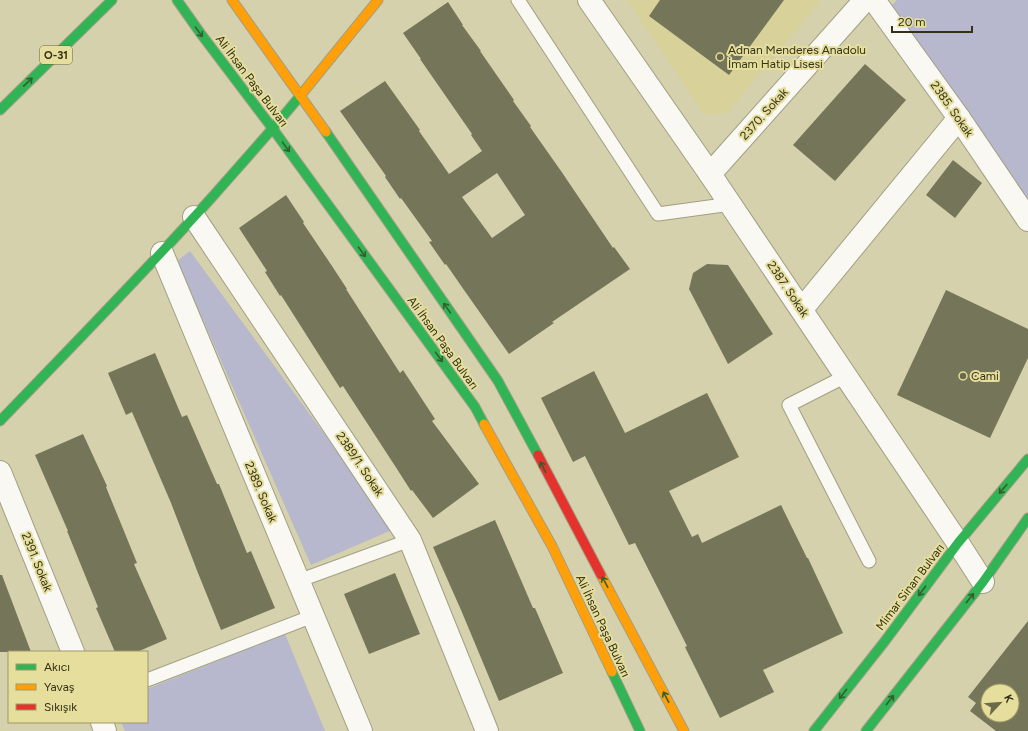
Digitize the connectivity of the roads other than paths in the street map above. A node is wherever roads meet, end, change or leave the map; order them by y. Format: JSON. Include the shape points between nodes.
{"nodes":[{"id":1,"x":112,"y":0,"type":"edge"},
{"id":2,"x":177,"y":0,"type":"edge"},
{"id":3,"x":232,"y":0,"type":"edge"},
{"id":4,"x":378,"y":0,"type":"edge"},
{"id":5,"x":518,"y":0,"type":"edge"},
{"id":6,"x":588,"y":0,"type":"edge"},
{"id":7,"x":865,"y":0,"type":"edge"},
{"id":8,"x":874,"y":0,"type":"edge"},
{"id":9,"x":301,"y":96,"type":"junction"},
{"id":10,"x":0,"y":110,"type":"edge"},
{"id":11,"x":959,"y":118,"type":"junction"},
{"id":12,"x":273,"y":130,"type":"junction"},
{"id":13,"x":710,"y":174,"type":"junction"},
{"id":14,"x":731,"y":204,"type":"junction"},
{"id":15,"x":194,"y":217,"type":"junction"},
{"id":16,"x":1028,"y":220,"type":"edge"},
{"id":17,"x":162,"y":253,"type":"junction"},
{"id":18,"x":802,"y":309,"type":"junction"},
{"id":19,"x":846,"y":376,"type":"junction"},
{"id":20,"x":0,"y":421,"type":"edge"},
{"id":21,"x":1028,"y":459,"type":"edge"},
{"id":22,"x":0,"y":472,"type":"edge"},
{"id":23,"x":1028,"y":518,"type":"edge"},
{"id":24,"x":410,"y":540,"type":"junction"},
{"id":25,"x":958,"y":542,"type":"junction"},
{"id":26,"x":869,"y":561,"type":"dead end"},
{"id":27,"x":298,"y":581,"type":"junction"},
{"id":28,"x":982,"y":582,"type":"junction"},
{"id":29,"x":313,"y":616,"type":"junction"},
{"id":30,"x":73,"y":651,"type":"edge"},
{"id":31,"x":148,"y":680,"type":"edge"},
{"id":32,"x":361,"y":731,"type":"edge"},
{"id":33,"x":487,"y":731,"type":"edge"},
{"id":34,"x":640,"y":731,"type":"edge"},
{"id":35,"x":684,"y":731,"type":"edge"},
{"id":36,"x":814,"y":731,"type":"edge"},
{"id":37,"x":866,"y":731,"type":"edge"}],
"edges":[{"from":10,"to":1,"type":"main road","number":"O-31","one_way":true},
{"from":2,"to":12,"type":"main road","name":"Ali İhsan Paşa Bulvarı","one_way":true},
{"from":3,"to":9,"type":"main road","name":"Ali İhsan Paşa Bulvarı"},
{"from":4,"to":9,"type":"main road"},
{"from":5,"to":14,"type":"lane","via":[[658,214]]},
{"from":6,"to":13,"type":"street","name":"2387. Sokak"},
{"from":7,"to":13,"type":"street","name":"2370. Sokak"},
{"from":8,"to":11,"type":"street","name":"2385. Sokak"},
{"from":9,"to":12,"type":"main road"},
{"from":35,"to":9,"type":"main road","name":"Ali İhsan Paşa Bulvarı","one_way":true,"via":[[498,381]]},
{"from":11,"to":16,"type":"street","name":"2385. Sokak"},
{"from":11,"to":18,"type":"street"},
{"from":12,"to":15,"type":"main road"},
{"from":12,"to":34,"type":"main road","name":"Ali İhsan Paşa Bulvarı","one_way":true,"via":[[475,407],[552,546]]},
{"from":13,"to":14,"type":"street","name":"2387. Sokak"},
{"from":14,"to":18,"type":"street","name":"2387. Sokak"},
{"from":15,"to":17,"type":"main road"},
{"from":15,"to":24,"type":"street","name":"2389/1. Sokak"},
{"from":17,"to":20,"type":"main road"},
{"from":17,"to":27,"type":"street","name":"2389. Sokak"},
{"from":18,"to":19,"type":"street","name":"2387. Sokak"},
{"from":19,"to":25,"type":"street","name":"2387. Sokak"},
{"from":19,"to":26,"type":"lane","via":[[789,405]]},
{"from":21,"to":25,"type":"main road","name":"Mimar Sinan Bulvarı","one_way":true},
{"from":22,"to":30,"type":"street","name":"2391. Sokak"},
{"from":23,"to":28,"type":"main road"},
{"from":24,"to":27,"type":"lane"},
{"from":24,"to":33,"type":"street","name":"2389/1. Sokak"},
{"from":25,"to":28,"type":"street","name":"2387. Sokak"},
{"from":25,"to":36,"type":"main road","name":"Mimar Sinan Bulvarı","one_way":true},
{"from":27,"to":29,"type":"street","name":"2389. Sokak"},
{"from":37,"to":28,"type":"main road","one_way":true},
{"from":29,"to":31,"type":"lane"},
{"from":29,"to":32,"type":"street","name":"2389. Sokak"}]}
